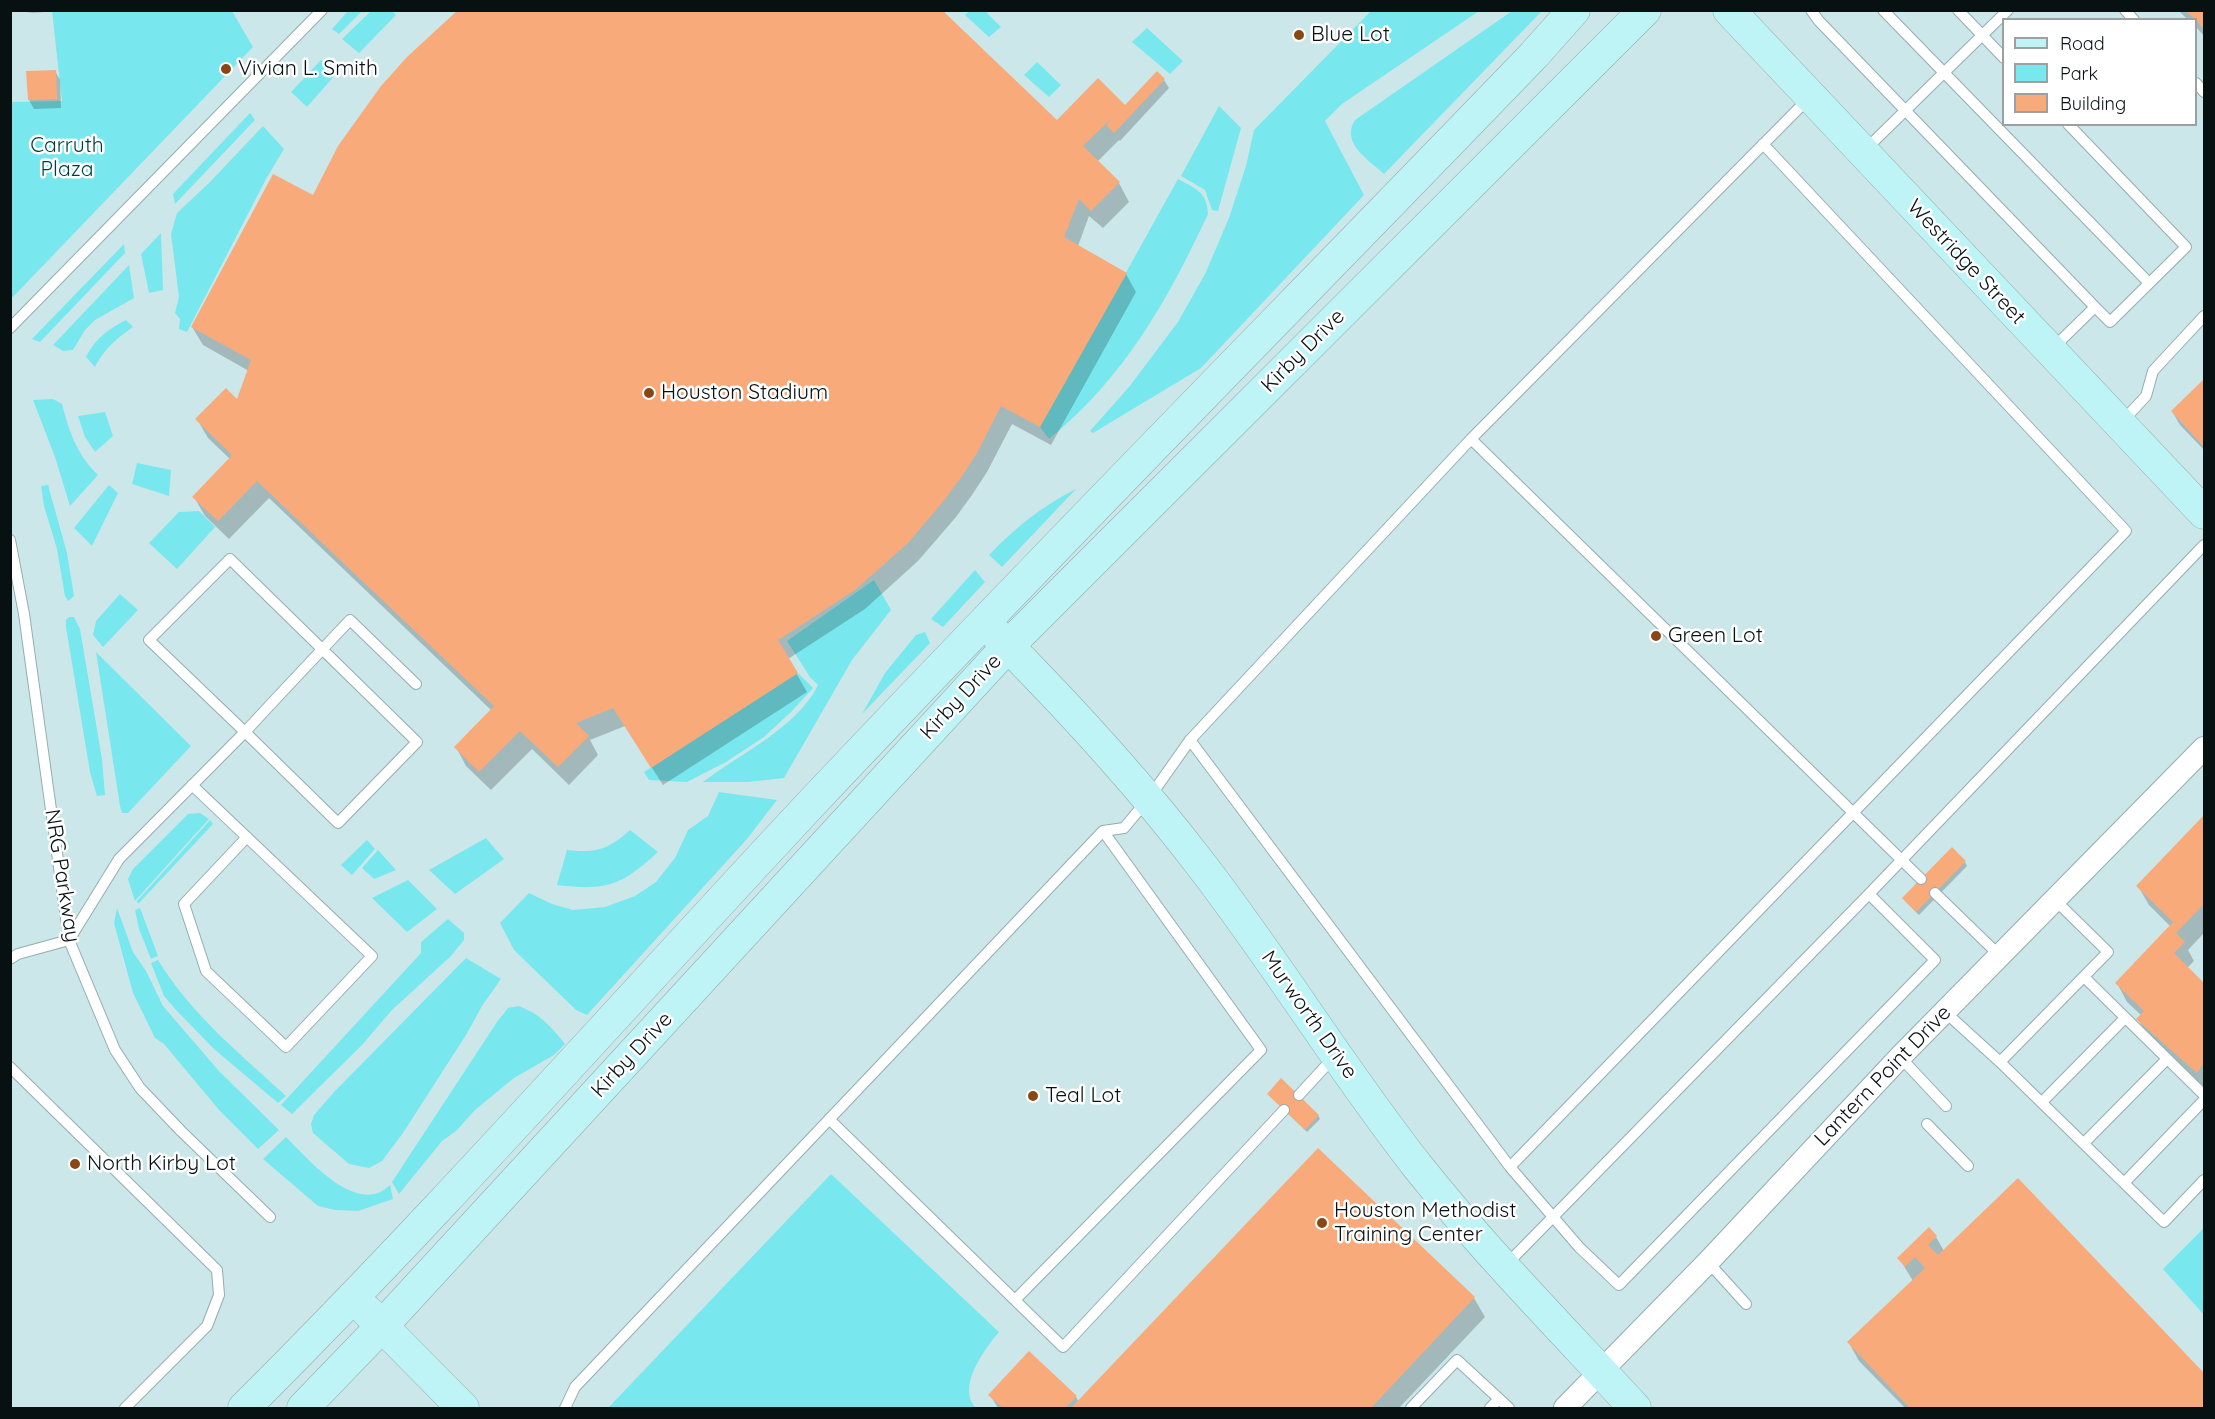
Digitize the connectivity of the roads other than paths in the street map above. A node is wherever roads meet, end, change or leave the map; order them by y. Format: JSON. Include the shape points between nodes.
{"nodes":[{"id":1,"x":322,"y":10,"type":"edge"},
{"id":2,"x":1574,"y":10,"type":"edge"},
{"id":3,"x":1645,"y":10,"type":"edge"},
{"id":4,"x":1729,"y":10,"type":"edge"},
{"id":5,"x":1811,"y":10,"type":"edge"},
{"id":6,"x":1883,"y":10,"type":"edge"},
{"id":7,"x":1958,"y":10,"type":"edge"},
{"id":8,"x":2008,"y":10,"type":"edge"},
{"id":9,"x":1982,"y":35,"type":"junction"},
{"id":10,"x":2002,"y":56,"type":"edge"},
{"id":11,"x":1943,"y":72,"type":"junction"},
{"id":12,"x":1810,"y":97,"type":"junction"},
{"id":13,"x":1905,"y":111,"type":"junction"},
{"id":14,"x":2070,"y":126,"type":"edge"},
{"id":15,"x":1763,"y":144,"type":"junction"},
{"id":16,"x":1862,"y":152,"type":"junction"},
{"id":17,"x":2149,"y":283,"type":"junction"},
{"id":18,"x":2096,"y":307,"type":"junction"},
{"id":19,"x":2205,"y":316,"type":"edge"},
{"id":20,"x":1274,"y":324,"type":"junction"},
{"id":21,"x":10,"y":328,"type":"edge"},
{"id":22,"x":2050,"y":351,"type":"junction"},
{"id":23,"x":1302,"y":352,"type":"junction"},
{"id":24,"x":2119,"y":424,"type":"junction"},
{"id":25,"x":1471,"y":439,"type":"junction"},
{"id":26,"x":2205,"y":513,"type":"edge"},
{"id":27,"x":10,"y":540,"type":"edge"},
{"id":28,"x":2205,"y":545,"type":"edge"},
{"id":29,"x":983,"y":621,"type":"junction"},
{"id":30,"x":1008,"y":646,"type":"junction"},
{"id":31,"x":323,"y":649,"type":"junction"},
{"id":32,"x":416,"y":684,"type":"dead end"},
{"id":33,"x":245,"y":732,"type":"junction"},
{"id":34,"x":1190,"y":740,"type":"junction"},
{"id":35,"x":2205,"y":748,"type":"edge"},
{"id":36,"x":192,"y":785,"type":"junction"},
{"id":37,"x":1149,"y":798,"type":"junction"},
{"id":38,"x":1853,"y":812,"type":"junction"},
{"id":39,"x":1103,"y":831,"type":"junction"},
{"id":40,"x":247,"y":837,"type":"junction"},
{"id":41,"x":1902,"y":859,"type":"junction"},
{"id":42,"x":1921,"y":879,"type":"dead end"},
{"id":43,"x":1935,"y":893,"type":"dead end"},
{"id":44,"x":1869,"y":894,"type":"junction"},
{"id":45,"x":2055,"y":900,"type":"junction"},
{"id":46,"x":69,"y":940,"type":"junction"},
{"id":47,"x":2000,"y":956,"type":"junction"},
{"id":48,"x":10,"y":959,"type":"edge"},
{"id":49,"x":665,"y":962,"type":"junction"},
{"id":50,"x":2084,"y":977,"type":"junction"},
{"id":51,"x":693,"y":988,"type":"junction"},
{"id":52,"x":1944,"y":1011,"type":"junction"},
{"id":53,"x":2125,"y":1018,"type":"junction"},
{"id":54,"x":1336,"y":1054,"type":"junction"},
{"id":55,"x":1900,"y":1057,"type":"junction"},
{"id":56,"x":2167,"y":1059,"type":"junction"},
{"id":57,"x":2001,"y":1062,"type":"junction"},
{"id":58,"x":10,"y":1067,"type":"edge"},
{"id":59,"x":1299,"y":1095,"type":"dead end"},
{"id":60,"x":2205,"y":1095,"type":"edge"},
{"id":61,"x":2205,"y":1100,"type":"edge"},
{"id":62,"x":2042,"y":1102,"type":"junction"},
{"id":63,"x":1946,"y":1106,"type":"dead end"},
{"id":64,"x":1284,"y":1110,"type":"dead end"},
{"id":65,"x":829,"y":1119,"type":"junction"},
{"id":66,"x":1927,"y":1124,"type":"dead end"},
{"id":67,"x":2084,"y":1143,"type":"junction"},
{"id":68,"x":1968,"y":1166,"type":"dead end"},
{"id":69,"x":1510,"y":1167,"type":"junction"},
{"id":70,"x":2205,"y":1180,"type":"edge"},
{"id":71,"x":2124,"y":1183,"type":"junction"},
{"id":72,"x":270,"y":1217,"type":"dead end"},
{"id":73,"x":1552,"y":1217,"type":"junction"},
{"id":74,"x":1707,"y":1262,"type":"junction"},
{"id":75,"x":1503,"y":1267,"type":"junction"},
{"id":76,"x":354,"y":1298,"type":"junction"},
{"id":77,"x":1015,"y":1300,"type":"junction"},
{"id":78,"x":1746,"y":1304,"type":"dead end"},
{"id":79,"x":382,"y":1326,"type":"junction"},
{"id":80,"x":1600,"y":1371,"type":"junction"},
{"id":81,"x":1499,"y":1399,"type":"junction"},
{"id":82,"x":125,"y":1408,"type":"edge"},
{"id":83,"x":244,"y":1408,"type":"edge"},
{"id":84,"x":303,"y":1408,"type":"edge"},
{"id":85,"x":463,"y":1408,"type":"edge"},
{"id":86,"x":565,"y":1408,"type":"edge"},
{"id":87,"x":1411,"y":1408,"type":"edge"},
{"id":88,"x":1490,"y":1408,"type":"edge"},
{"id":89,"x":1509,"y":1408,"type":"edge"},
{"id":90,"x":1565,"y":1408,"type":"edge"},
{"id":91,"x":1635,"y":1408,"type":"edge"}],
"edges":[{"from":1,"to":21,"type":"lane"},
{"from":2,"to":20,"type":"main road","name":"Kirby Drive"},
{"from":3,"to":23,"type":"main road","name":"Kirby Drive"},
{"from":4,"to":12,"type":"main road","name":"Westridge Street"},
{"from":5,"to":13,"type":"lane"},
{"from":6,"to":11,"type":"lane"},
{"from":7,"to":9,"type":"lane"},
{"from":8,"to":9,"type":"lane"},
{"from":9,"to":10,"type":"lane"},
{"from":9,"to":11,"type":"lane"},
{"from":11,"to":13,"type":"lane"},
{"from":11,"to":17,"type":"lane"},
{"from":12,"to":15,"type":"lane"},
{"from":12,"to":16,"type":"main road","name":"Westridge Street"},
{"from":13,"to":16,"type":"lane"},
{"from":13,"to":18,"type":"lane"},
{"from":14,"to":17,"type":"lane","via":[[2186,247]]},
{"from":15,"to":25,"type":"lane"},
{"from":15,"to":38,"type":"lane","via":[[2126,531]]},
{"from":16,"to":22,"type":"main road","name":"Westridge Street"},
{"from":17,"to":18,"type":"lane","via":[[2110,322]]},
{"from":18,"to":22,"type":"lane"},
{"from":19,"to":24,"type":"lane","via":[[2154,371],[2146,396]]},
{"from":20,"to":23,"type":"main road"},
{"from":20,"to":29,"type":"main road","name":"Kirby Drive"},
{"from":22,"to":24,"type":"main road","name":"Westridge Street"},
{"from":23,"to":30,"type":"main road","name":"Kirby Drive"},
{"from":24,"to":26,"type":"main road","name":"Westridge Street"},
{"from":25,"to":34,"type":"lane"},
{"from":25,"to":38,"type":"lane"},
{"from":27,"to":46,"type":"lane","name":"NRG Parkway","via":[[24,614]]},
{"from":28,"to":41,"type":"lane"},
{"from":29,"to":30,"type":"main road","name":"Murworth Drive"},
{"from":29,"to":49,"type":"main road","name":"Kirby Drive"},
{"from":30,"to":37,"type":"main road","name":"Murworth Drive"},
{"from":30,"to":51,"type":"main road","name":"Kirby Drive"},
{"from":31,"to":32,"type":"lane","via":[[350,620]]},
{"from":31,"to":33,"type":"lane"},
{"from":31,"to":33,"type":"lane","via":[[417,742],[338,823]]},
{"from":31,"to":33,"type":"lane","via":[[230,559],[148,640]]},
{"from":33,"to":36,"type":"lane"},
{"from":34,"to":37,"type":"lane"},
{"from":34,"to":69,"type":"lane"},
{"from":35,"to":45,"type":"street","name":"Lantern Point Drive"},
{"from":36,"to":40,"type":"lane"},
{"from":36,"to":46,"type":"lane","via":[[119,859]]},
{"from":37,"to":39,"type":"lane","via":[[1124,828]]},
{"from":37,"to":54,"type":"main road","name":"Murworth Drive"},
{"from":38,"to":41,"type":"lane"},
{"from":38,"to":69,"type":"lane"},
{"from":39,"to":65,"type":"lane"},
{"from":39,"to":77,"type":"lane","via":[[1261,1050]]},
{"from":40,"to":40,"type":"lane","via":[[372,956],[286,1047],[206,971],[184,904]]},
{"from":41,"to":42,"type":"lane"},
{"from":41,"to":44,"type":"lane"},
{"from":43,"to":47,"type":"lane"},
{"from":44,"to":73,"type":"lane"},
{"from":44,"to":73,"type":"lane","via":[[1935,960],[1619,1285]]},
{"from":45,"to":47,"type":"street","name":"Lantern Point Drive"},
{"from":45,"to":50,"type":"lane","via":[[2108,952]]},
{"from":46,"to":48,"type":"lane"},
{"from":46,"to":72,"type":"lane","name":"NRG Parkway","via":[[115,1050],[140,1088]]},
{"from":47,"to":52,"type":"street","name":"Lantern Point Drive"},
{"from":49,"to":51,"type":"main road"},
{"from":49,"to":76,"type":"main road","name":"Kirby Drive"},
{"from":50,"to":53,"type":"lane"},
{"from":50,"to":57,"type":"lane"},
{"from":51,"to":79,"type":"main road","name":"Kirby Drive"},
{"from":52,"to":55,"type":"street","name":"Lantern Point Drive"},
{"from":52,"to":57,"type":"lane"},
{"from":53,"to":56,"type":"lane"},
{"from":53,"to":62,"type":"lane"},
{"from":54,"to":59,"type":"lane"},
{"from":54,"to":75,"type":"main road","name":"Murworth Drive","via":[[1414,1161]]},
{"from":55,"to":63,"type":"lane"},
{"from":55,"to":74,"type":"street","name":"Lantern Point Drive"},
{"from":56,"to":60,"type":"lane"},
{"from":56,"to":67,"type":"lane"},
{"from":57,"to":62,"type":"lane"},
{"from":58,"to":82,"type":"lane","via":[[217,1270],[219,1295],[207,1326]]},
{"from":61,"to":71,"type":"lane"},
{"from":62,"to":67,"type":"lane"},
{"from":64,"to":77,"type":"lane","via":[[1063,1347]]},
{"from":65,"to":77,"type":"lane"},
{"from":65,"to":86,"type":"lane","via":[[574,1387]]},
{"from":66,"to":68,"type":"lane"},
{"from":67,"to":71,"type":"lane"},
{"from":69,"to":73,"type":"lane"},
{"from":70,"to":71,"type":"lane","via":[[2164,1222]]},
{"from":73,"to":75,"type":"lane"},
{"from":74,"to":78,"type":"lane"},
{"from":74,"to":80,"type":"street","name":"Lantern Point Drive"},
{"from":75,"to":80,"type":"main road","name":"Murworth Drive"},
{"from":76,"to":79,"type":"main road"},
{"from":76,"to":83,"type":"main road","name":"Kirby Drive"},
{"from":79,"to":84,"type":"main road","name":"Kirby Drive"},
{"from":79,"to":85,"type":"main road"},
{"from":80,"to":90,"type":"street","name":"Lantern Point Drive"},
{"from":80,"to":91,"type":"main road","name":"Murworth Drive"},
{"from":81,"to":87,"type":"lane","via":[[1457,1360]]},
{"from":81,"to":88,"type":"lane"},
{"from":81,"to":89,"type":"lane"}]}
